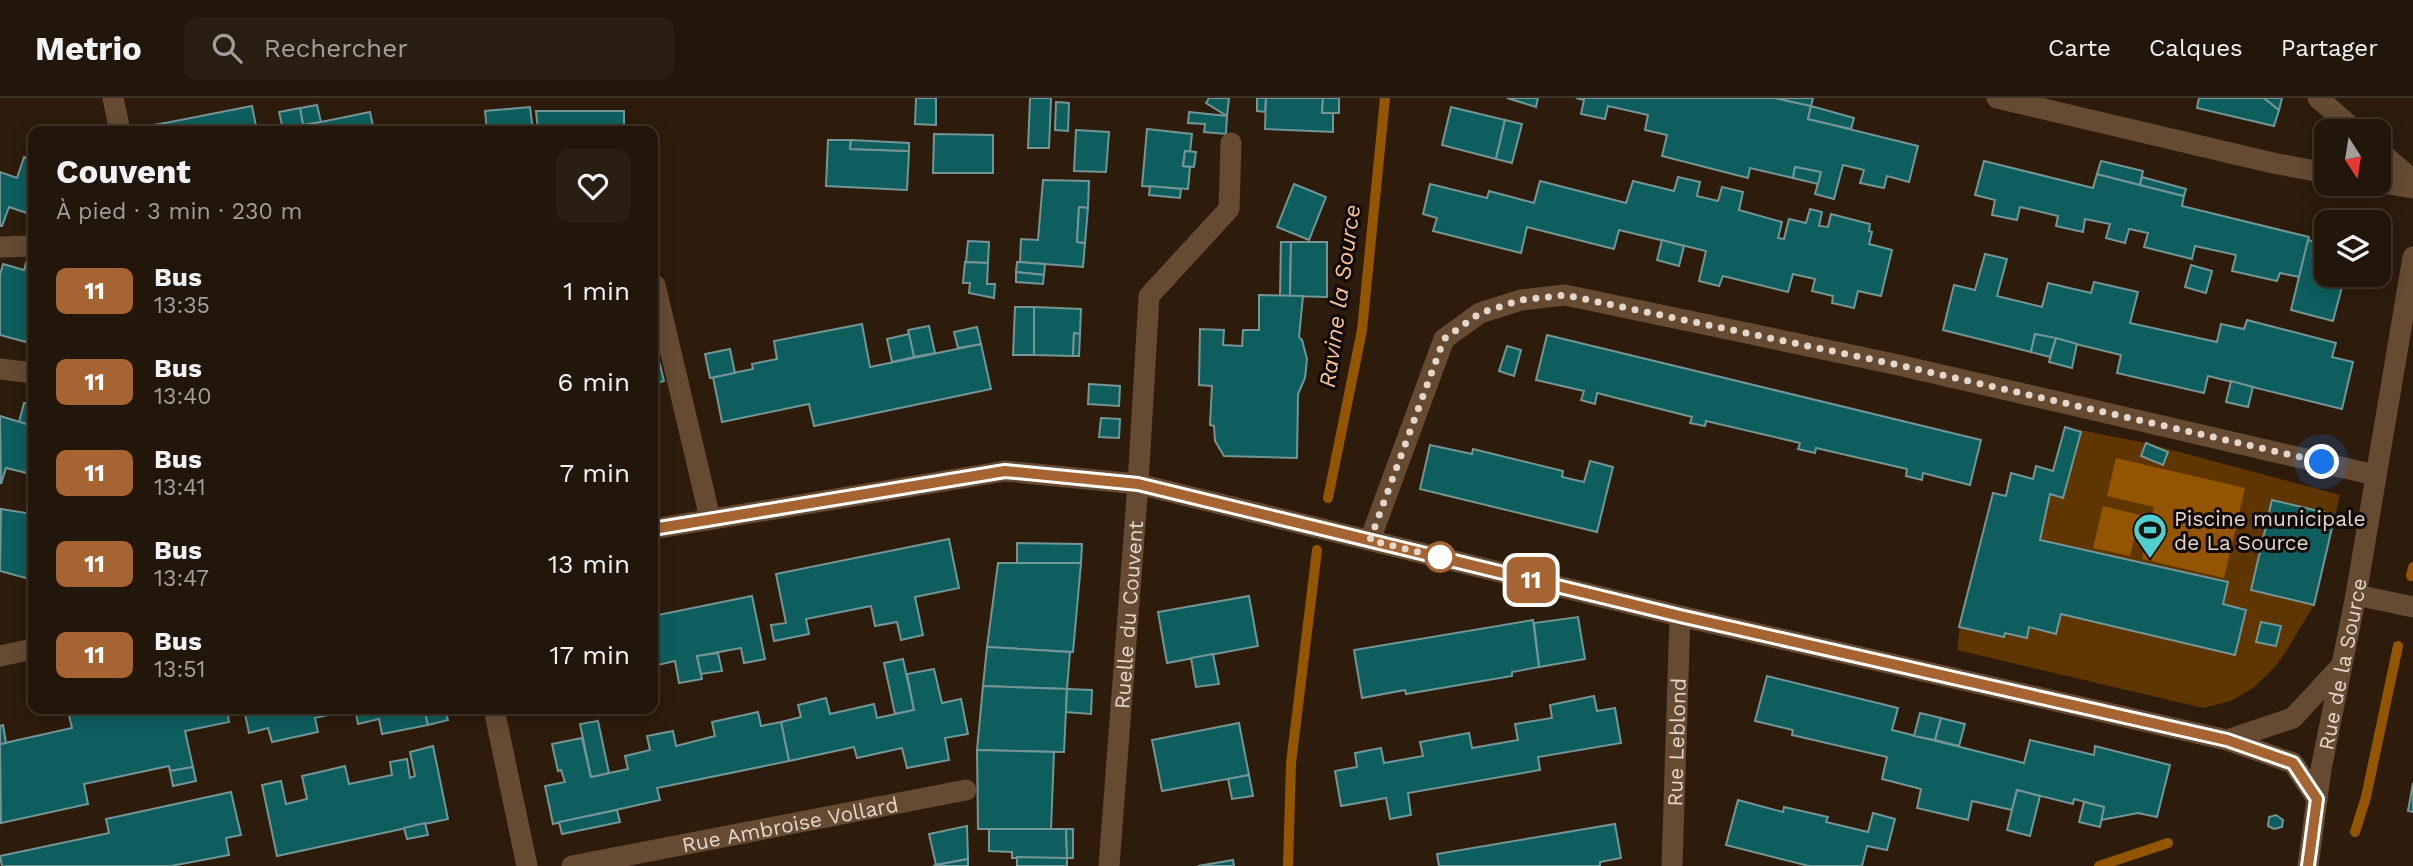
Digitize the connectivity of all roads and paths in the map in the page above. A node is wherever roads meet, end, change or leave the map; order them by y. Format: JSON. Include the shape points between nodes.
{"nodes":[{"id":1,"x":113,"y":98,"type":"edge"},
{"id":2,"x":1997,"y":98,"type":"edge"},
{"id":3,"x":2318,"y":98,"type":"edge"},
{"id":4,"x":2342,"y":119,"type":"edge"},
{"id":5,"x":119,"y":126,"type":"edge"},
{"id":6,"x":1231,"y":143,"type":"dead end"},
{"id":7,"x":2391,"y":161,"type":"edge"},
{"id":8,"x":2314,"y":171,"type":"edge"},
{"id":9,"x":2413,"y":180,"type":"edge"},
{"id":10,"x":2391,"y":184,"type":"edge"},
{"id":11,"x":2413,"y":188,"type":"edge"},
{"id":12,"x":28,"y":246,"type":"edge"},
{"id":13,"x":0,"y":247,"type":"edge"},
{"id":14,"x":2413,"y":257,"type":"edge"},
{"id":15,"x":658,"y":298,"type":"edge"},
{"id":16,"x":0,"y":369,"type":"edge"},
{"id":17,"x":28,"y":372,"type":"edge"},
{"id":18,"x":2375,"y":475,"type":"junction"},
{"id":19,"x":1138,"y":484,"type":"junction"},
{"id":20,"x":710,"y":518,"type":"junction"},
{"id":21,"x":658,"y":528,"type":"edge"},
{"id":22,"x":1370,"y":540,"type":"junction"},
{"id":23,"x":2356,"y":595,"type":"junction"},
{"id":24,"x":2413,"y":607,"type":"edge"},
{"id":25,"x":1680,"y":616,"type":"junction"},
{"id":26,"x":28,"y":650,"type":"edge"},
{"id":27,"x":0,"y":656,"type":"edge"},
{"id":28,"x":2341,"y":666,"type":"junction"},
{"id":29,"x":495,"y":714,"type":"edge"},
{"id":30,"x":2293,"y":718,"type":"junction"},
{"id":31,"x":2328,"y":734,"type":"junction"},
{"id":32,"x":2227,"y":740,"type":"junction"},
{"id":33,"x":966,"y":790,"type":"dead end"},
{"id":34,"x":2317,"y":799,"type":"junction"},
{"id":35,"x":527,"y":866,"type":"edge"},
{"id":36,"x":572,"y":866,"type":"edge"},
{"id":37,"x":1109,"y":866,"type":"edge"},
{"id":38,"x":1672,"y":866,"type":"edge"},
{"id":39,"x":2308,"y":866,"type":"edge"}],
"edges":[{"from":1,"to":5,"type":"street"},
{"from":2,"to":8,"type":"street"},
{"from":3,"to":4,"type":"street"},
{"from":6,"to":19,"type":"street","name":"Ruelle du Couvent","via":[[1229,209],[1149,296]]},
{"from":7,"to":9,"type":"street"},
{"from":10,"to":11,"type":"street"},
{"from":12,"to":13,"type":"street"},
{"from":14,"to":18,"type":"street","name":"Rue de la Source"},
{"from":15,"to":20,"type":"street"},
{"from":16,"to":17,"type":"street"},
{"from":18,"to":22,"type":"street","via":[[1894,364],[1565,295],[1521,300],[1480,313],[1444,339]]},
{"from":18,"to":23,"type":"street","name":"Rue de la Source"},
{"from":19,"to":20,"type":"street","via":[[1005,471]]},
{"from":19,"to":22,"type":"street"},
{"from":19,"to":37,"type":"street","name":"Ruelle du Couvent"},
{"from":20,"to":21,"type":"street"},
{"from":22,"to":25,"type":"street"},
{"from":23,"to":24,"type":"street"},
{"from":23,"to":28,"type":"street","name":"Rue de la Source"},
{"from":25,"to":32,"type":"street"},
{"from":25,"to":38,"type":"street","name":"Rue Leblond"},
{"from":26,"to":27,"type":"street"},
{"from":28,"to":30,"type":"street"},
{"from":28,"to":31,"type":"street","name":"Rue de la Source"},
{"from":29,"to":35,"type":"street"},
{"from":30,"to":31,"type":"street"},
{"from":30,"to":32,"type":"street"},
{"from":31,"to":34,"type":"street","name":"Rue de la Source"},
{"from":32,"to":34,"type":"street","via":[[2293,763]]},
{"from":33,"to":36,"type":"street","name":"Rue Ambroise Vollard"},
{"from":34,"to":39,"type":"street","name":"Rue de la Source"}]}
